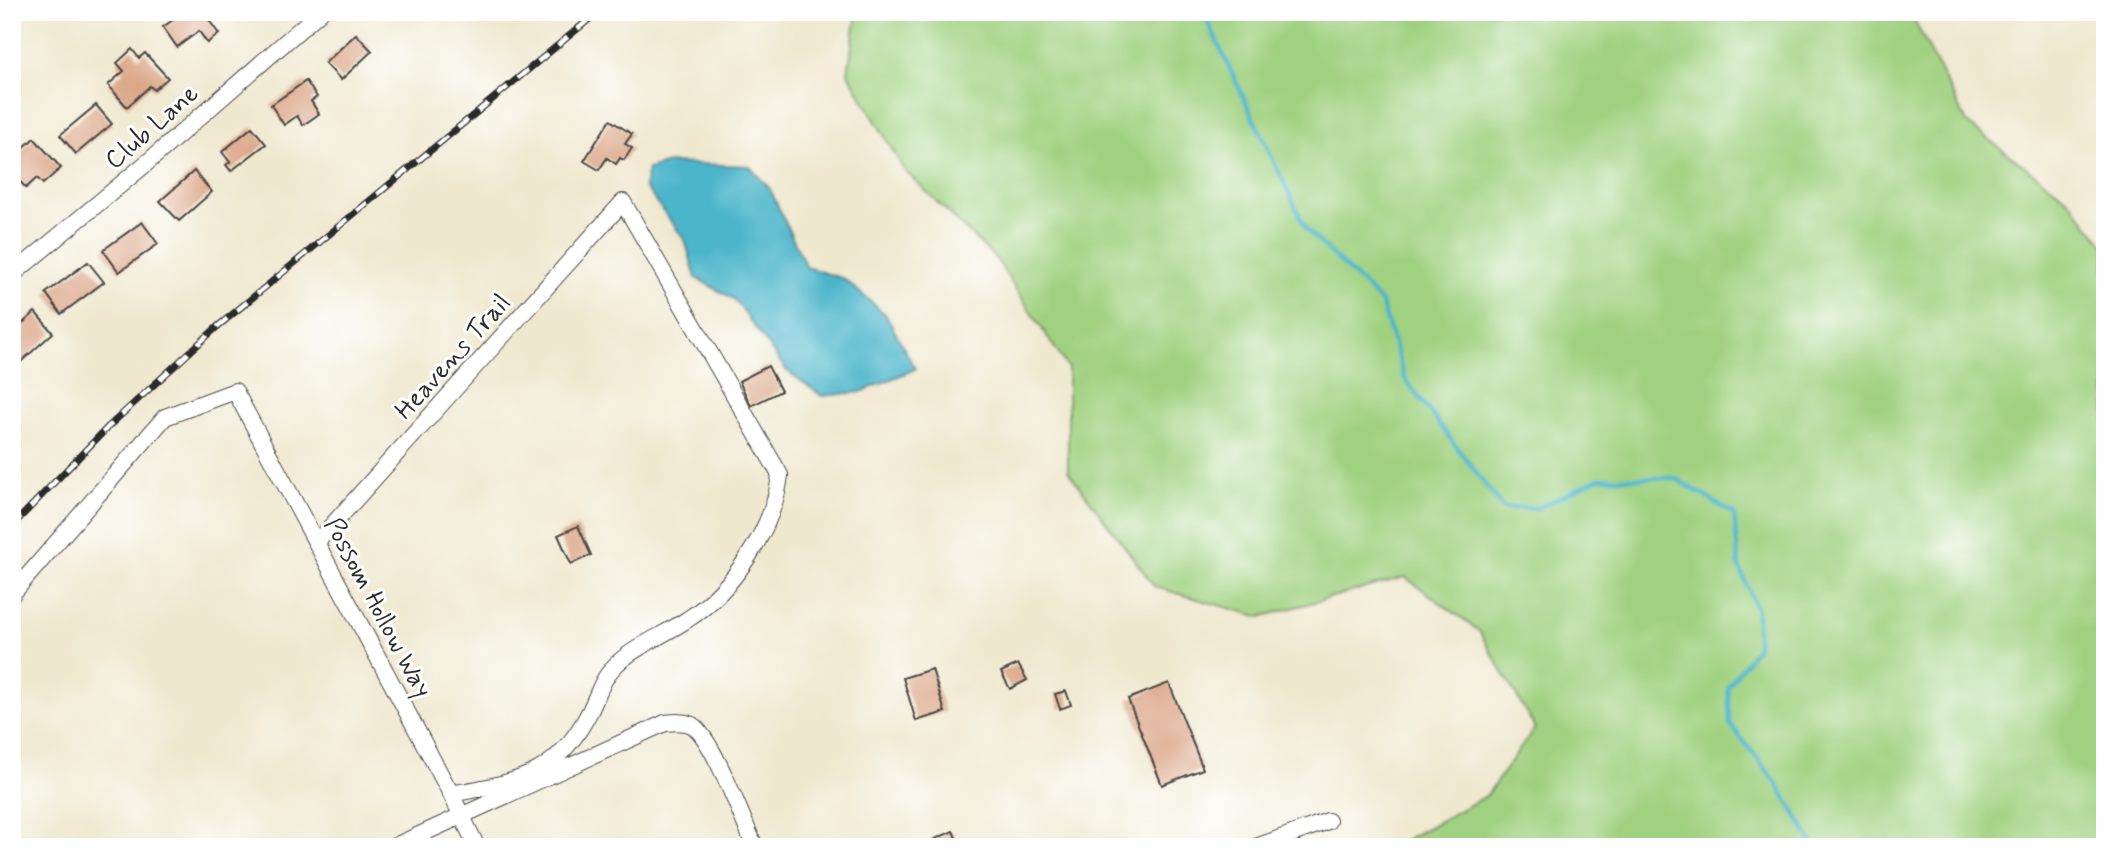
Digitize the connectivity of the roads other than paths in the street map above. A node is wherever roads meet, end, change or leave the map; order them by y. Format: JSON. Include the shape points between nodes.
{"nodes":[{"id":1,"x":320,"y":12,"type":"edge"},
{"id":2,"x":12,"y":275,"type":"edge"},
{"id":3,"x":317,"y":542,"type":"junction"},
{"id":4,"x":12,"y":594,"type":"edge"},
{"id":5,"x":451,"y":793,"type":"junction"},
{"id":6,"x":463,"y":816,"type":"junction"},
{"id":7,"x":1328,"y":821,"type":"dead end"},
{"id":8,"x":393,"y":847,"type":"edge"},
{"id":9,"x":477,"y":847,"type":"edge"},
{"id":10,"x":755,"y":847,"type":"edge"},
{"id":11,"x":1256,"y":847,"type":"edge"}],
"edges":[{"from":1,"to":2,"type":"street","name":"Club Lane"},
{"from":3,"to":4,"type":"street","name":"Possom Hollow Way","via":[[235,391],[165,417]]},
{"from":3,"to":5,"type":"street","name":"Possom Hollow Way"},
{"from":3,"to":5,"type":"street","name":"Heavens Trail","via":[[623,202],[780,475],[779,489],[766,530],[720,593],[607,674],[562,755],[505,784]]},
{"from":5,"to":6,"type":"street","name":"Possom Hollow Way"},
{"from":6,"to":8,"type":"street"},
{"from":6,"to":9,"type":"street","name":"Possom Hollow Way"},
{"from":6,"to":10,"type":"street","via":[[665,723],[681,722],[706,738]]},
{"from":7,"to":11,"type":"street"}]}
